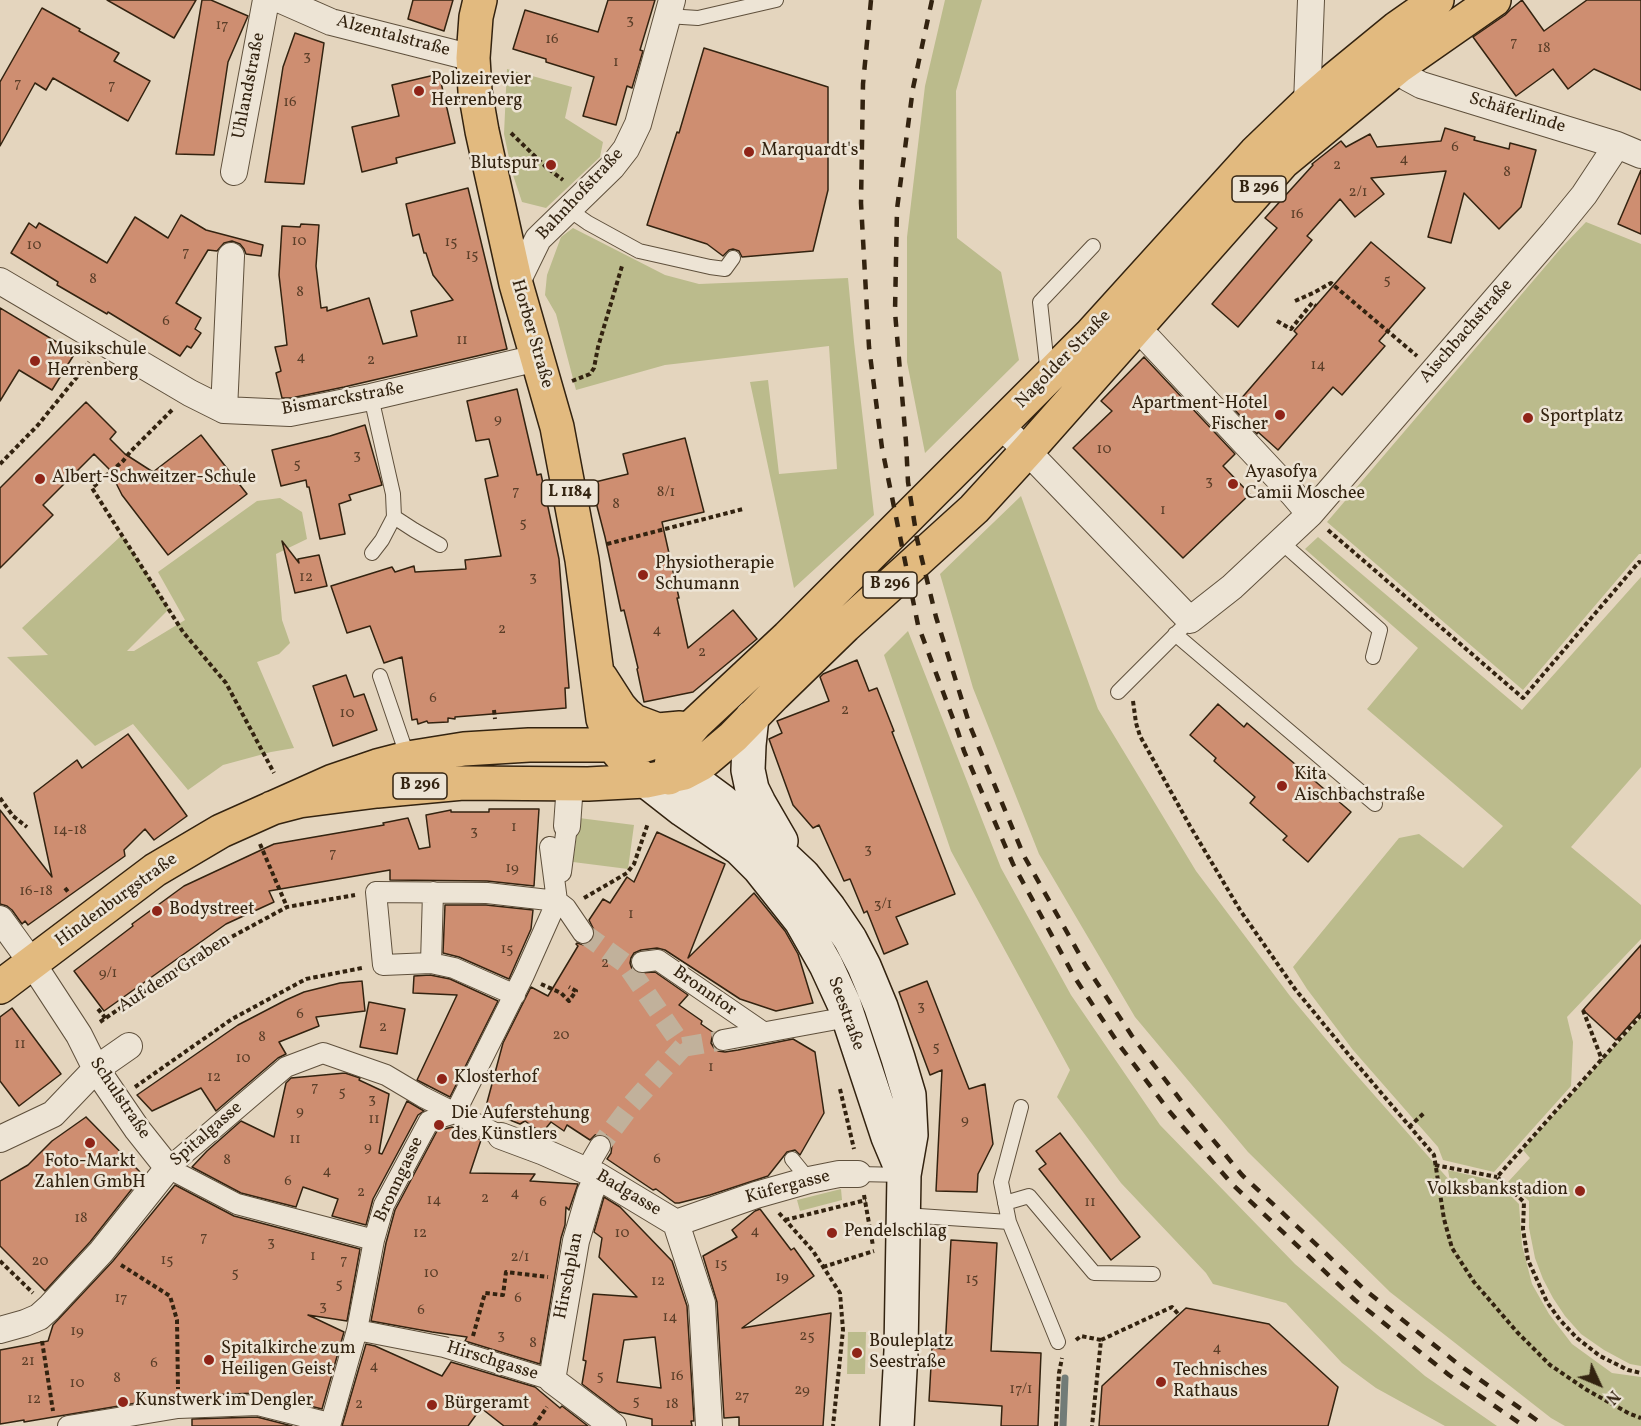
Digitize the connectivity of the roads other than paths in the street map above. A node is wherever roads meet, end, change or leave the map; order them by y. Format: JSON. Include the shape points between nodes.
{"nodes":[{"id":1,"x":266,"y":0,"type":"edge"},
{"id":2,"x":281,"y":0,"type":"edge"},
{"id":3,"x":480,"y":0,"type":"edge"},
{"id":4,"x":776,"y":0,"type":"edge"},
{"id":5,"x":1311,"y":0,"type":"edge"},
{"id":6,"x":1437,"y":0,"type":"edge"},
{"id":7,"x":1494,"y":0,"type":"edge"},
{"id":8,"x":748,"y":3,"type":"edge"},
{"id":9,"x":669,"y":8,"type":"edge"},
{"id":10,"x":473,"y":58,"type":"junction"},
{"id":11,"x":1398,"y":67,"type":"junction"},
{"id":12,"x":1307,"y":103,"type":"junction"},
{"id":13,"x":1617,"y":145,"type":"junction"},
{"id":14,"x":1641,"y":155,"type":"edge"},
{"id":15,"x":234,"y":172,"type":"dead end"},
{"id":16,"x":575,"y":202,"type":"junction"},
{"id":17,"x":1094,"y":246,"type":"dead end"},
{"id":18,"x":231,"y":256,"type":"dead end"},
{"id":19,"x":733,"y":258,"type":"dead end"},
{"id":20,"x":0,"y":281,"type":"edge"},
{"id":21,"x":516,"y":285,"type":"junction"},
{"id":22,"x":1136,"y":328,"type":"junction"},
{"id":23,"x":537,"y":358,"type":"junction"},
{"id":24,"x":1048,"y":377,"type":"junction"},
{"id":25,"x":371,"y":397,"type":"junction"},
{"id":26,"x":224,"y":410,"type":"junction"},
{"id":27,"x":1000,"y":425,"type":"junction"},
{"id":28,"x":1027,"y":451,"type":"junction"},
{"id":29,"x":1310,"y":514,"type":"junction"},
{"id":30,"x":394,"y":517,"type":"junction"},
{"id":31,"x":1280,"y":542,"type":"junction"},
{"id":32,"x":440,"y":545,"type":"dead end"},
{"id":33,"x":372,"y":553,"type":"dead end"},
{"id":34,"x":1183,"y":627,"type":"junction"},
{"id":35,"x":1373,"y":657,"type":"dead end"},
{"id":36,"x":596,"y":669,"type":"junction"},
{"id":37,"x":380,"y":676,"type":"dead end"},
{"id":38,"x":1118,"y":692,"type":"dead end"},
{"id":39,"x":752,"y":717,"type":"junction"},
{"id":40,"x":695,"y":724,"type":"junction"},
{"id":41,"x":573,"y":745,"type":"junction"},
{"id":42,"x":642,"y":754,"type":"junction"},
{"id":43,"x":408,"y":758,"type":"junction"},
{"id":44,"x":579,"y":784,"type":"junction"},
{"id":45,"x":1375,"y":804,"type":"dead end"},
{"id":46,"x":272,"y":808,"type":"junction"},
{"id":47,"x":682,"y":810,"type":"junction"},
{"id":48,"x":567,"y":826,"type":"joint"},
{"id":49,"x":550,"y":847,"type":"dead end"},
{"id":50,"x":803,"y":875,"type":"junction"},
{"id":51,"x":433,"y":892,"type":"junction"},
{"id":52,"x":561,"y":905,"type":"junction"},
{"id":53,"x":0,"y":919,"type":"edge"},
{"id":54,"x":583,"y":933,"type":"tunnel mouth"},
{"id":55,"x":642,"y":962,"type":"dead end"},
{"id":56,"x":32,"y":963,"type":"junction"},
{"id":57,"x":431,"y":963,"type":"junction"},
{"id":58,"x":0,"y":987,"type":"edge"},
{"id":59,"x":515,"y":995,"type":"junction"},
{"id":60,"x":848,"y":1017,"type":"junction"},
{"id":61,"x":763,"y":1032,"type":"junction"},
{"id":62,"x":723,"y":1040,"type":"tunnel mouth"},
{"id":63,"x":129,"y":1046,"type":"dead end"},
{"id":64,"x":862,"y":1059,"type":"junction"},
{"id":65,"x":96,"y":1069,"type":"junction"},
{"id":66,"x":909,"y":1095,"type":"junction"},
{"id":67,"x":1021,"y":1107,"type":"dead end"},
{"id":68,"x":455,"y":1113,"type":"junction"},
{"id":69,"x":501,"y":1136,"type":"joint"},
{"id":70,"x":0,"y":1139,"type":"edge"},
{"id":71,"x":600,"y":1146,"type":"tunnel mouth"},
{"id":72,"x":792,"y":1159,"type":"dead end"},
{"id":73,"x":168,"y":1168,"type":"junction"},
{"id":74,"x":592,"y":1173,"type":"junction"},
{"id":75,"x":858,"y":1174,"type":"joint"},
{"id":76,"x":904,"y":1175,"type":"junction"},
{"id":77,"x":809,"y":1180,"type":"junction"},
{"id":78,"x":1005,"y":1203,"type":"junction"},
{"id":79,"x":904,"y":1215,"type":"junction"},
{"id":80,"x":1009,"y":1222,"type":"junction"},
{"id":81,"x":676,"y":1223,"type":"junction"},
{"id":82,"x":374,"y":1240,"type":"junction"},
{"id":83,"x":1153,"y":1274,"type":"dead end"},
{"id":84,"x":0,"y":1330,"type":"edge"},
{"id":85,"x":357,"y":1330,"type":"junction"},
{"id":86,"x":1061,"y":1344,"type":"road end"},
{"id":87,"x":552,"y":1380,"type":"junction"},
{"id":88,"x":61,"y":1421,"type":"edge"},
{"id":89,"x":329,"y":1426,"type":"edge"},
{"id":90,"x":613,"y":1426,"type":"edge"},
{"id":91,"x":709,"y":1426,"type":"edge"},
{"id":92,"x":897,"y":1426,"type":"edge"}],
"edges":[{"from":1,"to":15,"type":"street","name":"Uhlandstraße"},
{"from":2,"to":10,"type":"street","name":"Alzentalstraße","via":[[331,22]]},
{"from":3,"to":10,"type":"main road","name":"Horber Straße","number":"L 1184"},
{"from":4,"to":8,"type":"lane"},
{"from":5,"to":12,"type":"street"},
{"from":6,"to":12,"type":"main road","name":"Nagolder Straße","number":"B 296"},
{"from":7,"to":11,"type":"main road","name":"Nagolder Straße","number":"B 296"},
{"from":8,"to":9,"type":"lane","via":[[698,18]]},
{"from":9,"to":16,"type":"street","name":"Bahnhofstraße","via":[[638,124],[626,149]]},
{"from":10,"to":21,"type":"main road","name":"Horber Straße","number":"L 1184","via":[[482,131]]},
{"from":11,"to":13,"type":"street","name":"Schäferlinde","via":[[1421,85]]},
{"from":11,"to":22,"type":"main road","name":"Nagolder Straße","number":"B 296","via":[[1283,162]]},
{"from":12,"to":24,"type":"main road","name":"Nagolder Straße","number":"B 296","via":[[1255,153]]},
{"from":13,"to":14,"type":"street","name":"Schäferlinde"},
{"from":13,"to":29,"type":"street","name":"Aischbachstraße","via":[[1584,195]]},
{"from":16,"to":19,"type":"lane","via":[[588,223],[639,251],[725,269]]},
{"from":16,"to":21,"type":"street","name":"Bahnhofstraße","via":[[538,239]]},
{"from":17,"to":24,"type":"lane","via":[[1040,302]]},
{"from":18,"to":26,"type":"street"},
{"from":20,"to":26,"type":"street","name":"Bismarckstraße"},
{"from":21,"to":23,"type":"main road","name":"Horber Straße","number":"L 1184"},
{"from":22,"to":28,"type":"main road","name":"Nagolder Straße","number":"B 296"},
{"from":22,"to":29,"type":"street"},
{"from":23,"to":25,"type":"street","name":"Bismarckstraße"},
{"from":23,"to":36,"type":"main road","name":"Horber Straße","number":"L 1184","via":[[557,427],[578,532]]},
{"from":24,"to":27,"type":"main road","name":"Nagolder Straße","number":"B 296"},
{"from":25,"to":26,"type":"street","name":"Bismarckstraße","via":[[290,413]]},
{"from":25,"to":30,"type":"lane","via":[[393,494]]},
{"from":27,"to":28,"type":"street"},
{"from":27,"to":40,"type":"main road","name":"Nagolder Straße","number":"B 296"},
{"from":28,"to":34,"type":"street"},
{"from":28,"to":39,"type":"main road","name":"Nagolder Straße","number":"B 296","via":[[974,509]]},
{"from":29,"to":31,"type":"street","name":"Aischbachstraße"},
{"from":30,"to":32,"type":"lane"},
{"from":30,"to":33,"type":"lane"},
{"from":31,"to":34,"type":"street","name":"Aischbachstraße"},
{"from":31,"to":35,"type":"lane","via":[[1380,630]]},
{"from":34,"to":38,"type":"lane"},
{"from":34,"to":45,"type":"lane"},
{"from":36,"to":40,"type":"main road","via":[[619,706],[634,721],[658,730]]},
{"from":36,"to":41,"type":"main road","via":[[596,717],[583,738]]},
{"from":36,"to":42,"type":"main road","number":"L 1184"},
{"from":37,"to":43,"type":"lane"},
{"from":39,"to":42,"type":"main road","number":"B 296","via":[[701,764]]},
{"from":39,"to":50,"type":"main road","via":[[748,770],[752,789]]},
{"from":40,"to":42,"type":"main road","number":"B 296"},
{"from":41,"to":42,"type":"main road","number":"B 296"},
{"from":41,"to":43,"type":"main road","name":"Hindenburgstraße","number":"B 296","via":[[494,746]]},
{"from":42,"to":44,"type":"main road","number":"B 296"},
{"from":42,"to":47,"type":"main road"},
{"from":42,"to":50,"type":"main road","via":[[722,801]]},
{"from":43,"to":46,"type":"main road","name":"Hindenburgstraße","number":"B 296","via":[[333,781]]},
{"from":44,"to":46,"type":"main road","name":"Hindenburgstraße","number":"B 296","via":[[463,783],[298,801]]},
{"from":44,"to":47,"type":"main road"},
{"from":44,"to":48,"type":"street"},
{"from":46,"to":56,"type":"main road","name":"Hindenburgstraße","number":"B 296","via":[[221,831],[155,870]]},
{"from":47,"to":60,"type":"main road","name":"Seestraße","via":[[740,849],[759,868],[801,921],[826,965]]},
{"from":48,"to":52,"type":"street"},
{"from":49,"to":52,"type":"street"},
{"from":50,"to":66,"type":"main road","name":"Seestraße","via":[[830,908],[864,966]]},
{"from":51,"to":52,"type":"street","via":[[487,893]]},
{"from":51,"to":57,"type":"street"},
{"from":51,"to":57,"type":"street","via":[[376,892],[383,965]]},
{"from":52,"to":54,"type":"street"},
{"from":52,"to":59,"type":"street"},
{"from":53,"to":56,"type":"street","name":"Schulstraße"},
{"from":55,"to":61,"type":"street","name":"Bronntor","via":[[658,960]]},
{"from":56,"to":58,"type":"main road","name":"Hindenburgstraße","number":"B 296"},
{"from":56,"to":65,"type":"street","name":"Schulstraße","via":[[79,1035]]},
{"from":57,"to":59,"type":"street","via":[[454,968]]},
{"from":59,"to":68,"type":"street"},
{"from":60,"to":61,"type":"street","name":"Bronntor"},
{"from":60,"to":64,"type":"main road","name":"Seestraße"},
{"from":61,"to":62,"type":"street","name":"Bronntor"},
{"from":63,"to":65,"type":"street"},
{"from":64,"to":66,"type":"lane","via":[[879,1083]]},
{"from":64,"to":76,"type":"main road","name":"Seestraße"},
{"from":65,"to":70,"type":"street","via":[[53,1114]]},
{"from":65,"to":73,"type":"street","name":"Schulstraße"},
{"from":66,"to":76,"type":"main road","name":"Seestraße","via":[[911,1135]]},
{"from":67,"to":78,"type":"lane","via":[[1001,1182]]},
{"from":68,"to":69,"type":"street","name":"Badgasse"},
{"from":68,"to":73,"type":"street","name":"Spitalgasse","via":[[386,1075],[323,1053],[286,1067]]},
{"from":68,"to":82,"type":"street","name":"Bronngasse","via":[[429,1121],[384,1205]]},
{"from":69,"to":74,"type":"street","name":"Badgasse"},
{"from":71,"to":74,"type":"street"},
{"from":72,"to":77,"type":"lane"},
{"from":73,"to":82,"type":"street","name":"Schulstraße","via":[[237,1204]]},
{"from":73,"to":84,"type":"street","name":"Spitalgasse","via":[[101,1252],[44,1312]]},
{"from":74,"to":81,"type":"street","name":"Badgasse"},
{"from":74,"to":87,"type":"street","name":"Hirschplan"},
{"from":75,"to":76,"type":"lane","name":"Küfergasse"},
{"from":75,"to":77,"type":"street","name":"Küfergasse"},
{"from":76,"to":79,"type":"main road","name":"Seestraße"},
{"from":77,"to":81,"type":"street","name":"Küfergasse"},
{"from":78,"to":80,"type":"lane"},
{"from":78,"to":83,"type":"lane","via":[[1029,1196],[1094,1273]]},
{"from":79,"to":80,"type":"lane"},
{"from":79,"to":92,"type":"main road","name":"Seestraße"},
{"from":80,"to":86,"type":"lane"},
{"from":81,"to":91,"type":"street","name":"Badgasse","via":[[702,1303]]},
{"from":82,"to":85,"type":"street","name":"Bronngasse"},
{"from":85,"to":87,"type":"street","name":"Hirschgasse","via":[[468,1354]]},
{"from":85,"to":89,"type":"street","name":"Bronngasse"},
{"from":87,"to":90,"type":"street","name":"Hirschgasse"},
{"from":88,"to":89,"type":"street","via":[[178,1408],[258,1405],[321,1420]]}]}
